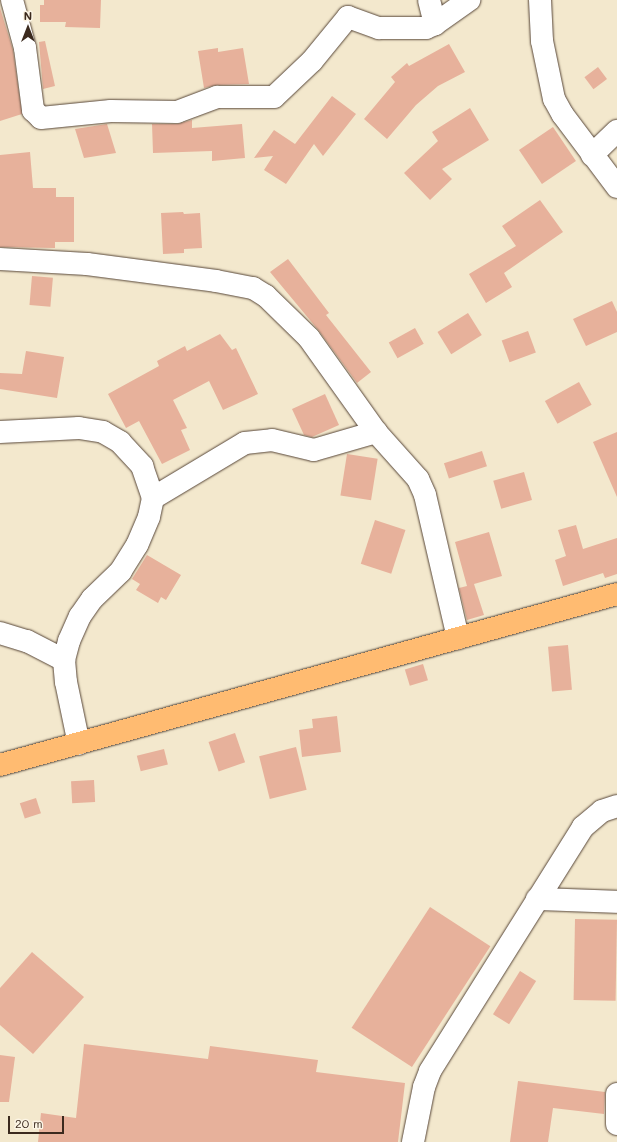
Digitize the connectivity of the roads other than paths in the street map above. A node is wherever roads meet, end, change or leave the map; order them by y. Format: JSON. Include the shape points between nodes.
{"nodes":[{"id":1,"x":12,"y":0,"type":"edge"},
{"id":2,"x":430,"y":0,"type":"edge"},
{"id":3,"x":470,"y":0,"type":"edge"},
{"id":4,"x":540,"y":0,"type":"edge"},
{"id":5,"x":435,"y":24,"type":"junction"},
{"id":6,"x":617,"y":131,"type":"edge"},
{"id":7,"x":592,"y":155,"type":"junction"},
{"id":8,"x":617,"y":188,"type":"edge"},
{"id":9,"x":0,"y":258,"type":"edge"},
{"id":10,"x":0,"y":432,"type":"edge"},
{"id":11,"x":376,"y":432,"type":"junction"},
{"id":12,"x":153,"y":498,"type":"junction"},
{"id":13,"x":617,"y":594,"type":"edge"},
{"id":14,"x":0,"y":633,"type":"edge"},
{"id":15,"x":458,"y":638,"type":"junction"},
{"id":16,"x":64,"y":660,"type":"junction"},
{"id":17,"x":79,"y":744,"type":"junction"},
{"id":18,"x":0,"y":765,"type":"edge"},
{"id":19,"x":617,"y":806,"type":"edge"},
{"id":20,"x":537,"y":899,"type":"junction"},
{"id":21,"x":617,"y":902,"type":"edge"},
{"id":22,"x":617,"y":1094,"type":"edge"},
{"id":23,"x":617,"y":1124,"type":"edge"},
{"id":24,"x":413,"y":1142,"type":"edge"}],
"edges":[{"from":1,"to":5,"type":"street","via":[[25,48],[33,110],[41,118],[111,111],[177,112],[217,97],[274,98],[312,61],[348,17],[391,29],[426,28]]},
{"from":2,"to":5,"type":"street"},
{"from":3,"to":5,"type":"street"},
{"from":4,"to":7,"type":"street","via":[[542,40],[554,99],[562,115]]},
{"from":6,"to":7,"type":"street"},
{"from":7,"to":8,"type":"street"},
{"from":9,"to":11,"type":"street","via":[[87,264],[253,288],[266,296],[309,338]]},
{"from":10,"to":12,"type":"street","via":[[79,428],[103,432],[120,442],[142,466]]},
{"from":11,"to":12,"type":"street","via":[[314,450],[272,440],[245,443]]},
{"from":11,"to":15,"type":"street","via":[[418,479],[425,495]]},
{"from":12,"to":16,"type":"street","via":[[149,517],[137,544],[121,571],[92,599],[80,616]]},
{"from":13,"to":15,"type":"highway"},
{"from":14,"to":16,"type":"street","via":[[28,641]]},
{"from":15,"to":17,"type":"highway"},
{"from":16,"to":17,"type":"street"},
{"from":17,"to":18,"type":"highway"},
{"from":19,"to":20,"type":"street","via":[[602,811],[583,827]]},
{"from":20,"to":21,"type":"street"},
{"from":20,"to":24,"type":"street","via":[[430,1071],[424,1087]]},
{"from":22,"to":23,"type":"street"}]}
